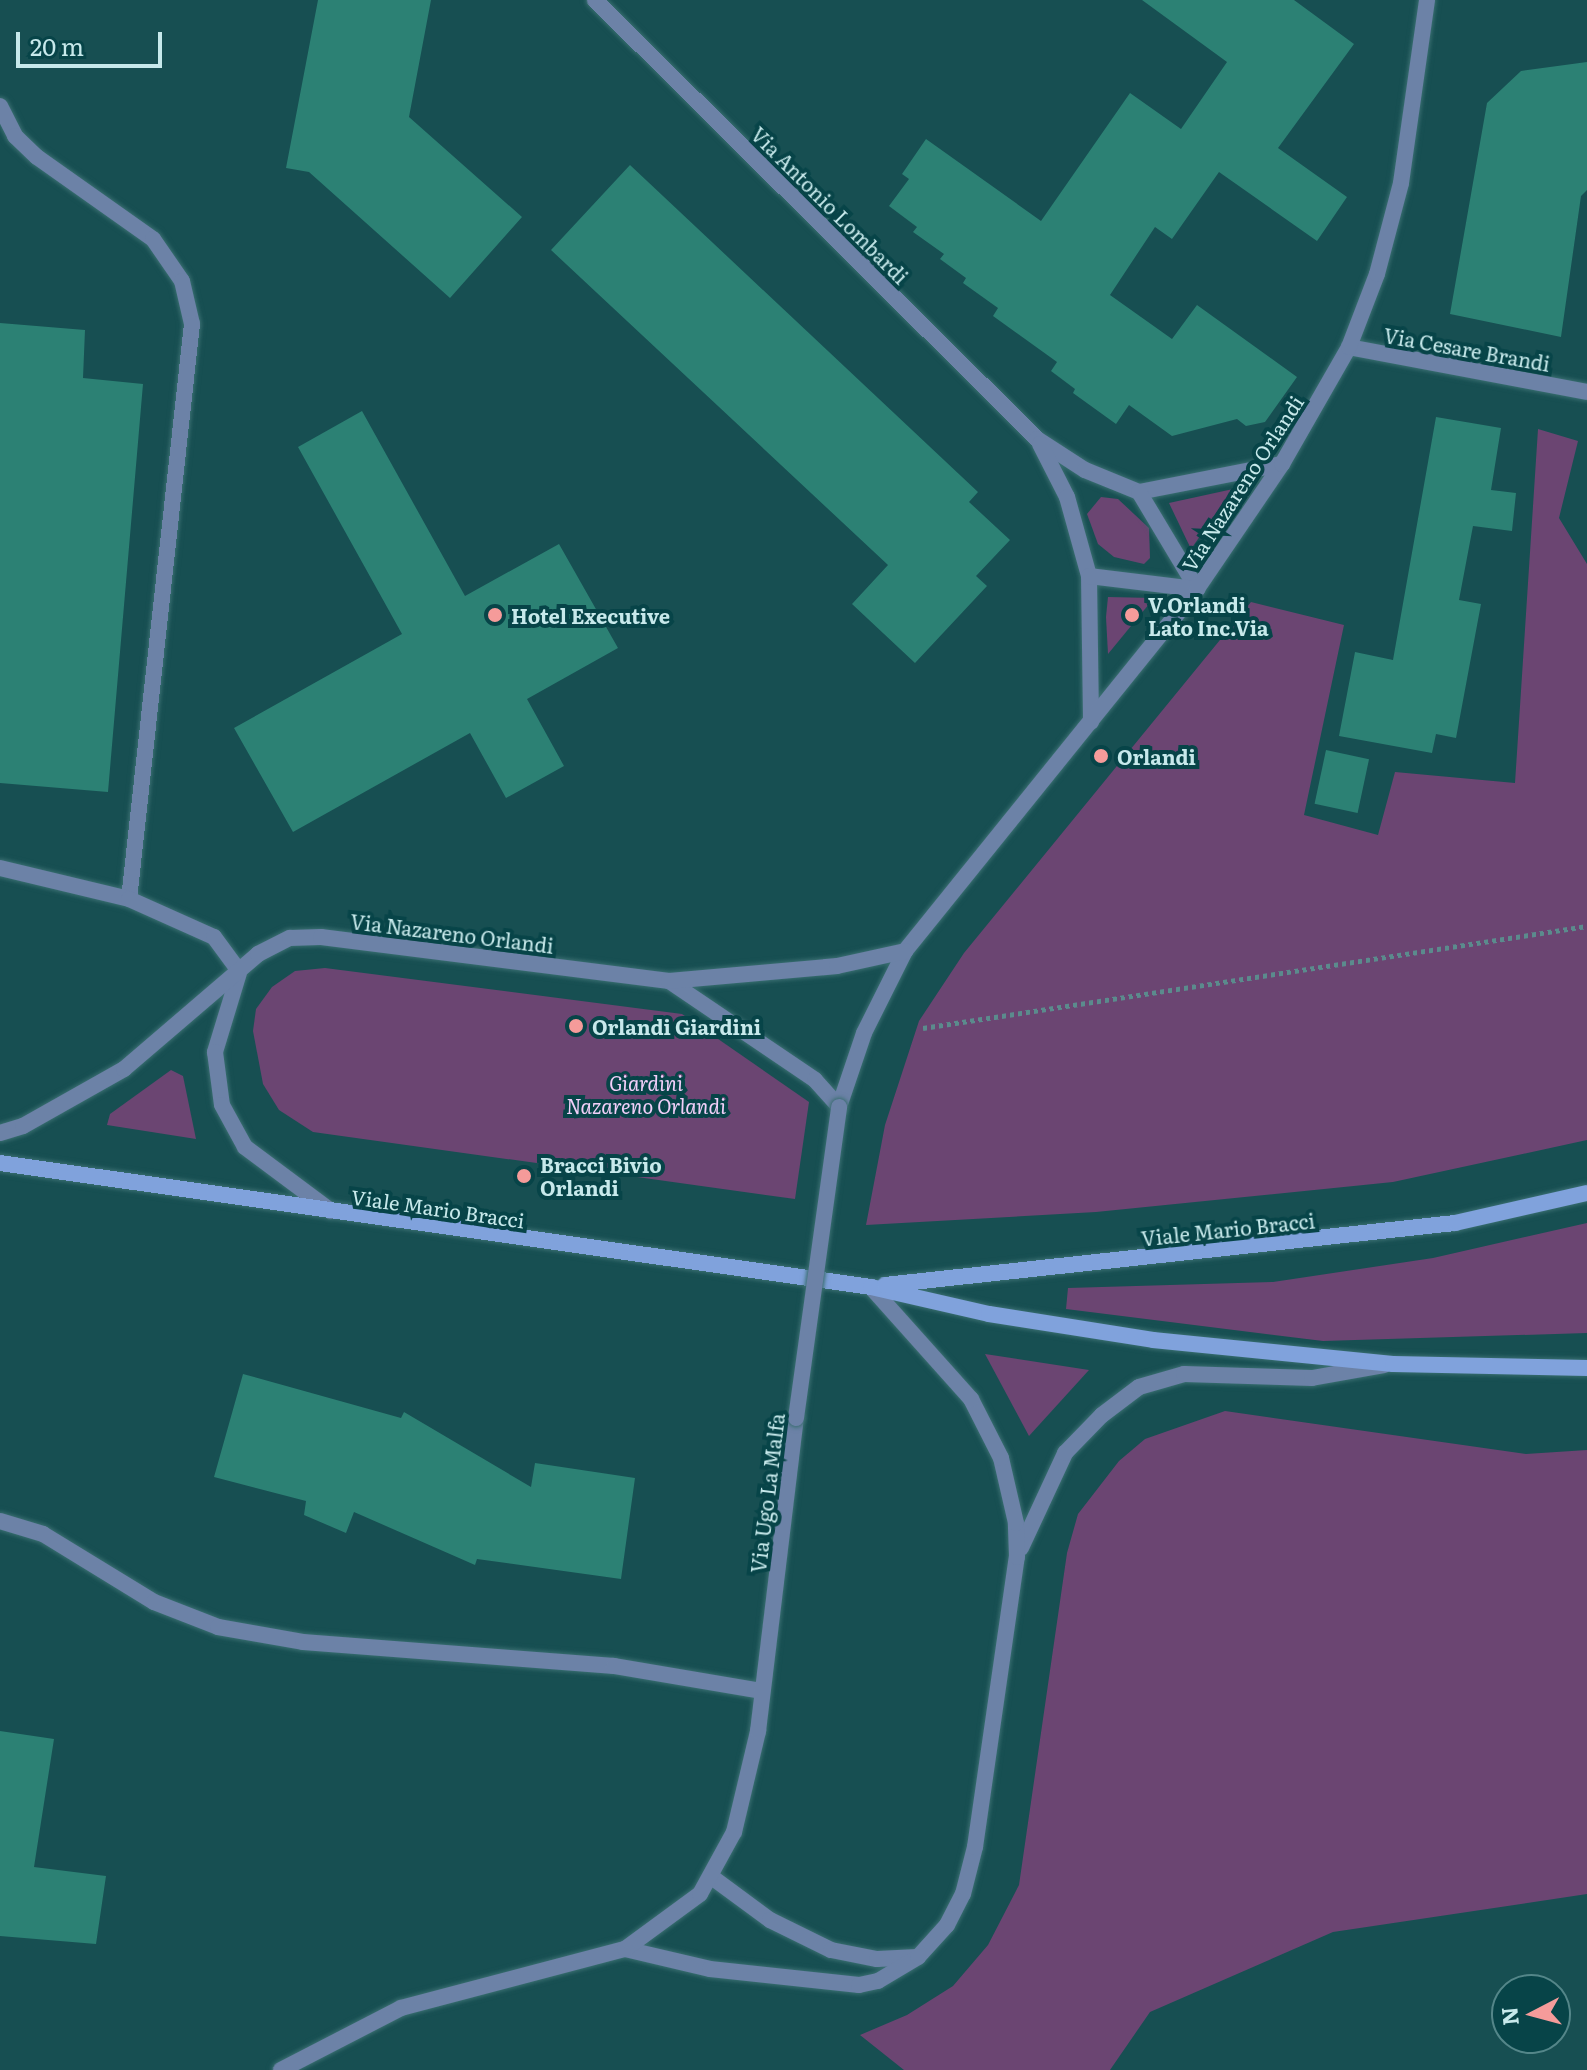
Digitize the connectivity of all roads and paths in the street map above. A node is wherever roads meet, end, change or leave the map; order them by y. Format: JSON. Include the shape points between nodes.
{"nodes":[{"id":1,"x":595,"y":0,"type":"edge"},
{"id":2,"x":1427,"y":0,"type":"edge"},
{"id":3,"x":0,"y":106,"type":"edge"},
{"id":4,"x":1349,"y":347,"type":"junction"},
{"id":5,"x":1584,"y":386,"type":"edge"},
{"id":6,"x":1037,"y":439,"type":"junction"},
{"id":7,"x":1282,"y":464,"type":"junction"},
{"id":8,"x":1139,"y":492,"type":"junction"},
{"id":9,"x":1089,"y":576,"type":"junction"},
{"id":10,"x":1197,"y":589,"type":"junction"},
{"id":11,"x":1091,"y":722,"type":"junction"},
{"id":12,"x":0,"y":868,"type":"edge"},
{"id":13,"x":129,"y":899,"type":"junction"},
{"id":14,"x":1587,"y":926,"type":"edge"},
{"id":15,"x":905,"y":951,"type":"junction"},
{"id":16,"x":239,"y":971,"type":"junction"},
{"id":17,"x":669,"y":981,"type":"junction"},
{"id":18,"x":923,"y":1028,"type":"dead end"},
{"id":19,"x":839,"y":1107,"type":"junction"},
{"id":20,"x":0,"y":1133,"type":"edge"},
{"id":21,"x":0,"y":1163,"type":"edge"},
{"id":22,"x":1587,"y":1193,"type":"edge"},
{"id":23,"x":334,"y":1214,"type":"junction"},
{"id":24,"x":871,"y":1287,"type":"junction"},
{"id":25,"x":1393,"y":1364,"type":"junction"},
{"id":26,"x":1587,"y":1368,"type":"edge"},
{"id":27,"x":0,"y":1521,"type":"edge"},
{"id":28,"x":1017,"y":1557,"type":"junction"},
{"id":29,"x":762,"y":1691,"type":"junction"},
{"id":30,"x":713,"y":1878,"type":"junction"},
{"id":31,"x":625,"y":1949,"type":"junction"},
{"id":32,"x":918,"y":1957,"type":"junction"},
{"id":33,"x":281,"y":2070,"type":"edge"}],
"edges":[{"from":1,"to":6,"type":"street","name":"Via Antonio Lombardi"},
{"from":2,"to":4,"type":"street","name":"Via Nazareno Orlandi","via":[[1401,183],[1377,274]]},
{"from":3,"to":13,"type":"street","via":[[15,136],[37,157],[161,248],[182,281],[192,324]]},
{"from":4,"to":5,"type":"street","name":"Via Cesare Brandi"},
{"from":4,"to":7,"type":"street","name":"Via Nazareno Orlandi"},
{"from":6,"to":8,"type":"street","name":"Via Antonio Lombardi","via":[[1085,470]]},
{"from":6,"to":9,"type":"street","name":"Via Antonio Lombardi","via":[[1067,497]]},
{"from":7,"to":8,"type":"street"},
{"from":7,"to":10,"type":"street","name":"Via Nazareno Orlandi"},
{"from":8,"to":10,"type":"street"},
{"from":9,"to":10,"type":"street"},
{"from":9,"to":11,"type":"street","name":"Via Antonio Lombardi"},
{"from":10,"to":11,"type":"street","name":"Via Nazareno Orlandi"},
{"from":11,"to":15,"type":"street","name":"Via Nazareno Orlandi"},
{"from":12,"to":13,"type":"street"},
{"from":13,"to":16,"type":"street","via":[[206,932],[221,943]]},
{"from":14,"to":18,"type":"path"},
{"from":15,"to":17,"type":"street","name":"Via Nazareno Orlandi","via":[[837,966]]},
{"from":15,"to":19,"type":"street","name":"Via Nazareno Orlandi","via":[[864,1033]]},
{"from":16,"to":17,"type":"street","name":"Via Nazareno Orlandi","via":[[273,944],[305,936]]},
{"from":16,"to":20,"type":"street","name":"Via Nazareno Orlandi","via":[[124,1069],[37,1119]]},
{"from":16,"to":23,"type":"street","via":[[215,1052],[222,1105],[245,1147]]},
{"from":17,"to":19,"type":"street","name":"Via Nazareno Orlandi","via":[[815,1080]]},
{"from":19,"to":29,"type":"street","name":"Via Ugo La Malfa","bridge":true},
{"from":21,"to":23,"type":"main road","name":"Viale Mario Bracci"},
{"from":22,"to":24,"type":"main road","name":"Viale Mario Bracci","via":[[1455,1223]]},
{"from":23,"to":24,"type":"main road","name":"Viale Mario Bracci"},
{"from":24,"to":25,"type":"main road","name":"Viale Mario Bracci","via":[[989,1314],[1153,1340]]},
{"from":24,"to":28,"type":"street","name":"Via Ugo La Malfa","via":[[953,1375],[987,1429],[1012,1493]]},
{"from":25,"to":26,"type":"main road","name":"Viale Mario Bracci"},
{"from":25,"to":28,"type":"street","name":"Via Ugo La Malfa","via":[[1312,1378],[1184,1374],[1139,1387],[1065,1453]]},
{"from":27,"to":29,"type":"street","via":[[43,1534],[154,1602],[218,1627],[303,1642],[614,1666]]},
{"from":28,"to":32,"type":"street","name":"Via Ugo La Malfa","via":[[970,1872],[947,1925]]},
{"from":29,"to":30,"type":"street","name":"Via Ugo La Malfa","via":[[734,1832]]},
{"from":30,"to":31,"type":"street","name":"Via Ugo La Malfa","via":[[689,1907]]},
{"from":30,"to":32,"type":"street","via":[[770,1920],[831,1950],[877,1959]]},
{"from":31,"to":32,"type":"street","name":"Via Ugo La Malfa","via":[[710,1969],[841,1986],[878,1981]]},
{"from":31,"to":33,"type":"street","name":"Via Ugo La Malfa","via":[[401,2008]]}]}
